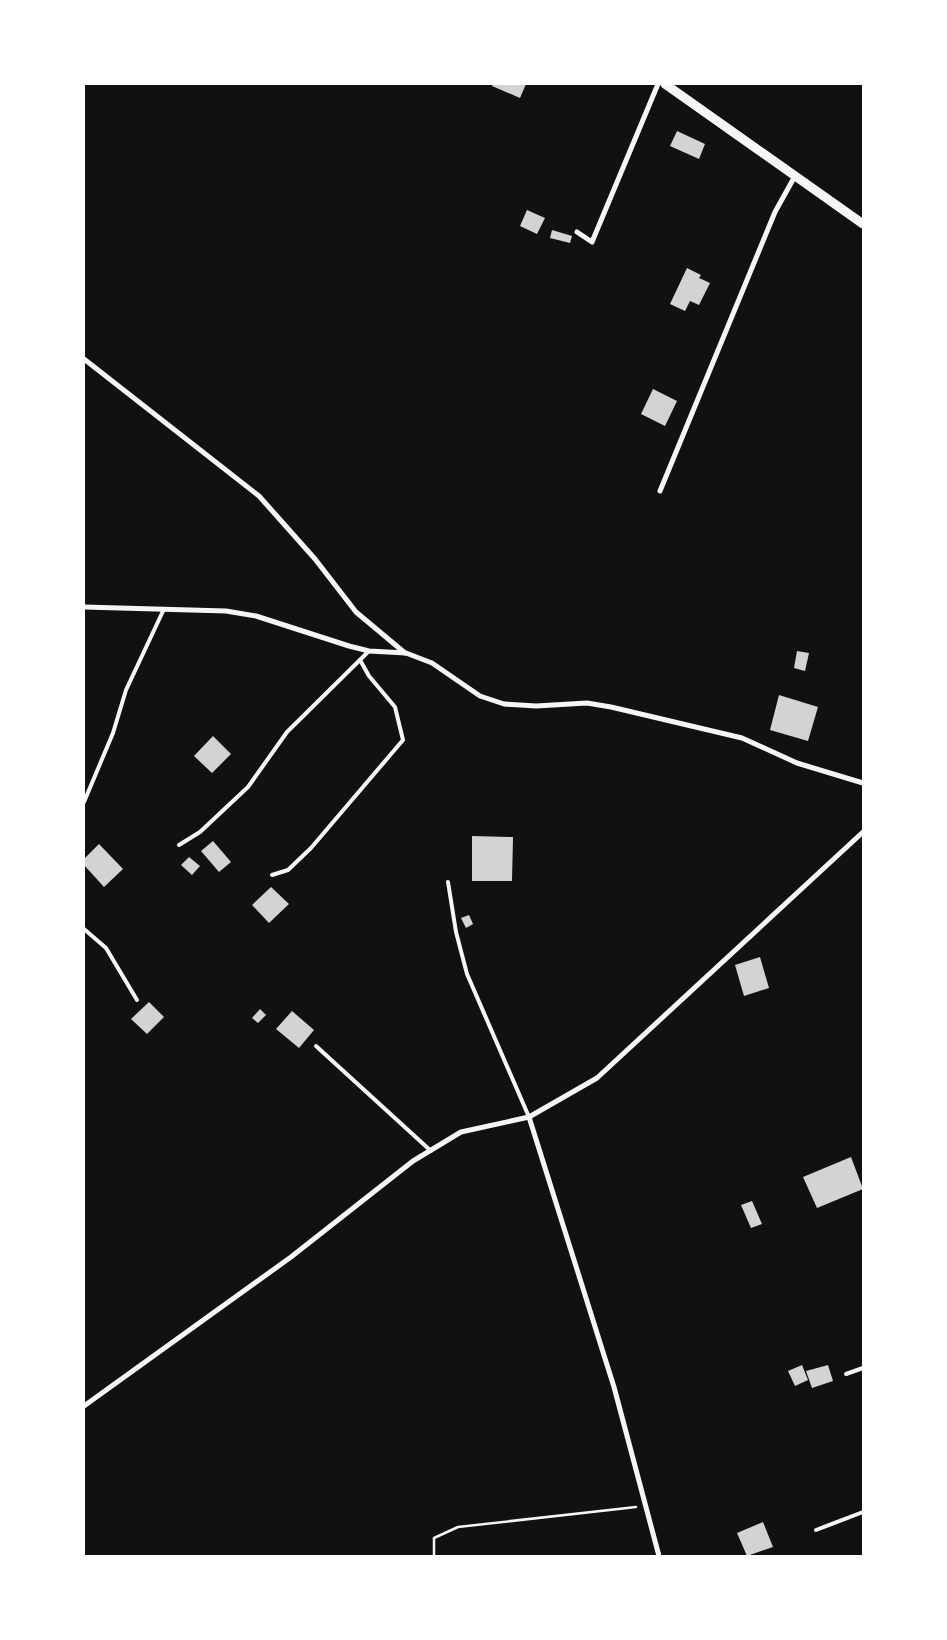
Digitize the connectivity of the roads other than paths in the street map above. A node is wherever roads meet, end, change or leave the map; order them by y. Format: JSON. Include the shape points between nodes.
{"nodes":[{"id":1,"x":658,"y":84,"type":"edge"},
{"id":2,"x":665,"y":84,"type":"edge"},
{"id":3,"x":795,"y":176,"type":"junction"},
{"id":4,"x":863,"y":224,"type":"edge"},
{"id":5,"x":577,"y":232,"type":"dead end"},
{"id":6,"x":84,"y":359,"type":"edge"},
{"id":7,"x":660,"y":491,"type":"dead end"},
{"id":8,"x":84,"y":607,"type":"edge"},
{"id":9,"x":164,"y":609,"type":"junction"},
{"id":10,"x":369,"y":651,"type":"junction"},
{"id":11,"x":406,"y":653,"type":"junction"},
{"id":12,"x":360,"y":660,"type":"junction"},
{"id":13,"x":863,"y":783,"type":"edge"},
{"id":14,"x":84,"y":802,"type":"edge"},
{"id":15,"x":863,"y":832,"type":"edge"},
{"id":16,"x":179,"y":845,"type":"dead end"},
{"id":17,"x":272,"y":875,"type":"dead end"},
{"id":18,"x":448,"y":882,"type":"dead end"},
{"id":19,"x":84,"y":929,"type":"edge"},
{"id":20,"x":137,"y":1000,"type":"dead end"},
{"id":21,"x":316,"y":1046,"type":"dead end"},
{"id":22,"x":529,"y":1116,"type":"junction"},
{"id":23,"x":431,"y":1151,"type":"junction"},
{"id":24,"x":863,"y":1368,"type":"edge"},
{"id":25,"x":846,"y":1374,"type":"dead end"},
{"id":26,"x":84,"y":1406,"type":"edge"},
{"id":27,"x":863,"y":1512,"type":"edge"},
{"id":28,"x":816,"y":1530,"type":"dead end"},
{"id":29,"x":659,"y":1556,"type":"edge"}],
"edges":[{"from":1,"to":5,"type":"street","via":[[592,242]]},
{"from":2,"to":3,"type":"street"},
{"from":3,"to":4,"type":"street"},
{"from":3,"to":7,"type":"street","via":[[776,212]]},
{"from":6,"to":11,"type":"street","via":[[259,496],[315,559],[356,612]]},
{"from":8,"to":9,"type":"street"},
{"from":9,"to":10,"type":"street","via":[[226,611],[256,616]]},
{"from":9,"to":14,"type":"lane","via":[[126,690],[113,733]]},
{"from":10,"to":11,"type":"street"},
{"from":10,"to":12,"type":"lane"},
{"from":11,"to":13,"type":"street","via":[[432,663],[480,696],[504,704],[587,703],[610,707],[742,738],[797,763]]},
{"from":12,"to":16,"type":"lane","via":[[287,732],[248,787],[200,832]]},
{"from":12,"to":17,"type":"lane","via":[[394,707],[403,740],[311,848],[288,870]]},
{"from":15,"to":22,"type":"street","via":[[597,1078]]},
{"from":18,"to":22,"type":"lane","via":[[467,974]]},
{"from":19,"to":20,"type":"lane","via":[[106,948]]},
{"from":21,"to":23,"type":"lane"},
{"from":22,"to":23,"type":"street","via":[[462,1132]]},
{"from":22,"to":29,"type":"street","via":[[614,1387]]},
{"from":23,"to":26,"type":"street","via":[[413,1161],[291,1257]]},
{"from":24,"to":25,"type":"lane"},
{"from":27,"to":28,"type":"lane"}]}
